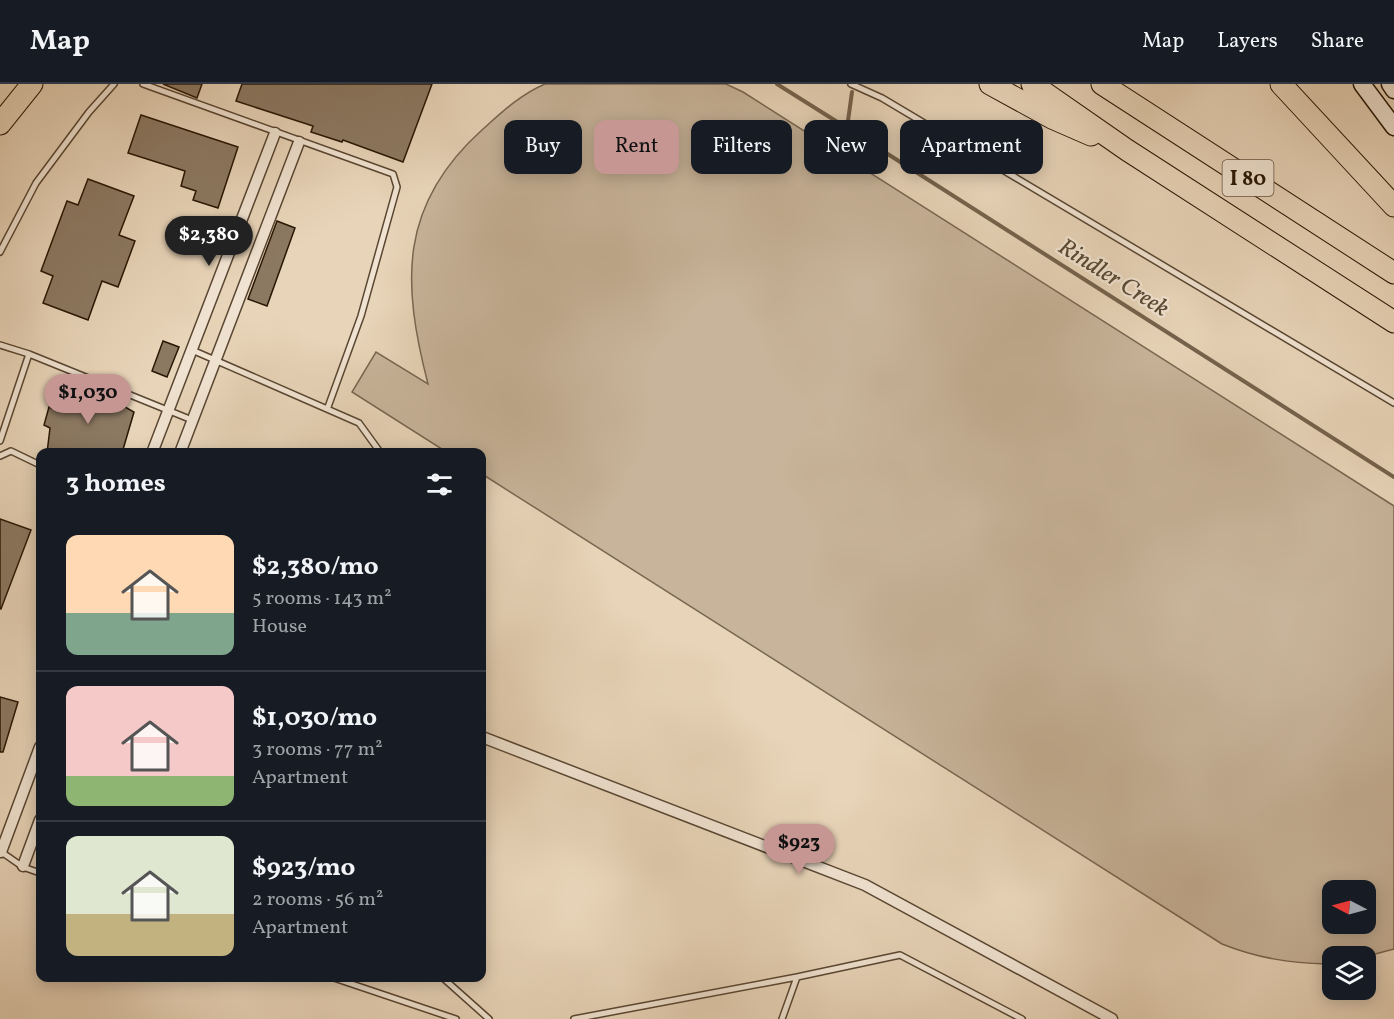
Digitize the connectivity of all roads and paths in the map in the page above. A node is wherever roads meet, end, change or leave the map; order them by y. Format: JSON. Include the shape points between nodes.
{"nodes":[{"id":1,"x":32,"y":84,"type":"edge"},
{"id":2,"x":114,"y":84,"type":"edge"},
{"id":3,"x":143,"y":84,"type":"edge"},
{"id":4,"x":851,"y":84,"type":"edge"},
{"id":5,"x":990,"y":84,"type":"edge"},
{"id":6,"x":1032,"y":84,"type":"edge"},
{"id":7,"x":1102,"y":84,"type":"edge"},
{"id":8,"x":1362,"y":84,"type":"edge"},
{"id":9,"x":1390,"y":84,"type":"edge"},
{"id":10,"x":1284,"y":87,"type":"edge"},
{"id":11,"x":1394,"y":90,"type":"edge"},
{"id":12,"x":0,"y":124,"type":"edge"},
{"id":13,"x":1394,"y":127,"type":"edge"},
{"id":14,"x":275,"y":133,"type":"junction"},
{"id":15,"x":298,"y":142,"type":"junction"},
{"id":16,"x":1127,"y":150,"type":"junction"},
{"id":17,"x":1394,"y":206,"type":"edge"},
{"id":18,"x":0,"y":252,"type":"edge"},
{"id":19,"x":1394,"y":273,"type":"edge"},
{"id":20,"x":1394,"y":322,"type":"edge"},
{"id":21,"x":0,"y":345,"type":"edge"},
{"id":22,"x":192,"y":350,"type":"junction"},
{"id":23,"x":29,"y":354,"type":"junction"},
{"id":24,"x":216,"y":360,"type":"junction"},
{"id":25,"x":1394,"y":403,"type":"edge"},
{"id":26,"x":328,"y":407,"type":"junction"},
{"id":27,"x":169,"y":410,"type":"junction"},
{"id":28,"x":192,"y":420,"type":"junction"},
{"id":29,"x":0,"y":441,"type":"edge"},
{"id":30,"x":154,"y":448,"type":"edge"},
{"id":31,"x":182,"y":448,"type":"edge"},
{"id":32,"x":377,"y":448,"type":"edge"},
{"id":33,"x":0,"y":456,"type":"edge"},
{"id":34,"x":36,"y":463,"type":"edge"},
{"id":35,"x":486,"y":739,"type":"edge"},
{"id":36,"x":36,"y":758,"type":"edge"},
{"id":37,"x":36,"y":831,"type":"edge"},
{"id":38,"x":0,"y":852,"type":"edge"},
{"id":39,"x":23,"y":866,"type":"junction"},
{"id":40,"x":36,"y":871,"type":"edge"},
{"id":41,"x":797,"y":977,"type":"junction"},
{"id":42,"x":346,"y":982,"type":"edge"},
{"id":43,"x":447,"y":982,"type":"edge"},
{"id":44,"x":456,"y":1019,"type":"edge"},
{"id":45,"x":489,"y":1019,"type":"edge"},
{"id":46,"x":574,"y":1019,"type":"edge"},
{"id":47,"x":782,"y":1019,"type":"edge"},
{"id":48,"x":1022,"y":1019,"type":"edge"},
{"id":49,"x":1112,"y":1019,"type":"edge"}],
"edges":[{"from":1,"to":12,"type":"highway"},
{"from":2,"to":18,"type":"lane","via":[[36,183]]},
{"from":3,"to":14,"type":"lane"},
{"from":4,"to":25,"type":"lane","via":[[882,98]]},
{"from":5,"to":16,"type":"highway","via":[[1052,118]]},
{"from":6,"to":16,"type":"highway","number":"I 80"},
{"from":7,"to":19,"type":"highway","number":"I 80"},
{"from":8,"to":13,"type":"main road"},
{"from":9,"to":11,"type":"main road"},
{"from":10,"to":17,"type":"highway"},
{"from":14,"to":15,"type":"lane"},
{"from":14,"to":22,"type":"street"},
{"from":15,"to":24,"type":"street"},
{"from":15,"to":26,"type":"lane","via":[[393,174],[397,187],[361,316]]},
{"from":16,"to":20,"type":"highway","number":"I 80"},
{"from":21,"to":23,"type":"lane"},
{"from":22,"to":24,"type":"lane"},
{"from":22,"to":27,"type":"street"},
{"from":23,"to":27,"type":"lane"},
{"from":23,"to":29,"type":"lane"},
{"from":24,"to":26,"type":"lane"},
{"from":24,"to":28,"type":"street"},
{"from":26,"to":32,"type":"lane","via":[[359,423]]},
{"from":27,"to":28,"type":"lane"},
{"from":27,"to":30,"type":"street"},
{"from":28,"to":31,"type":"street"},
{"from":33,"to":34,"type":"lane","via":[[11,451]]},
{"from":35,"to":49,"type":"street","via":[[865,885]]},
{"from":36,"to":38,"type":"street"},
{"from":37,"to":39,"type":"street"},
{"from":38,"to":39,"type":"lane"},
{"from":39,"to":40,"type":"lane"},
{"from":41,"to":46,"type":"lane"},
{"from":41,"to":47,"type":"lane"},
{"from":41,"to":48,"type":"lane","via":[[900,955]]},
{"from":42,"to":44,"type":"lane"},
{"from":43,"to":45,"type":"lane"}]}
